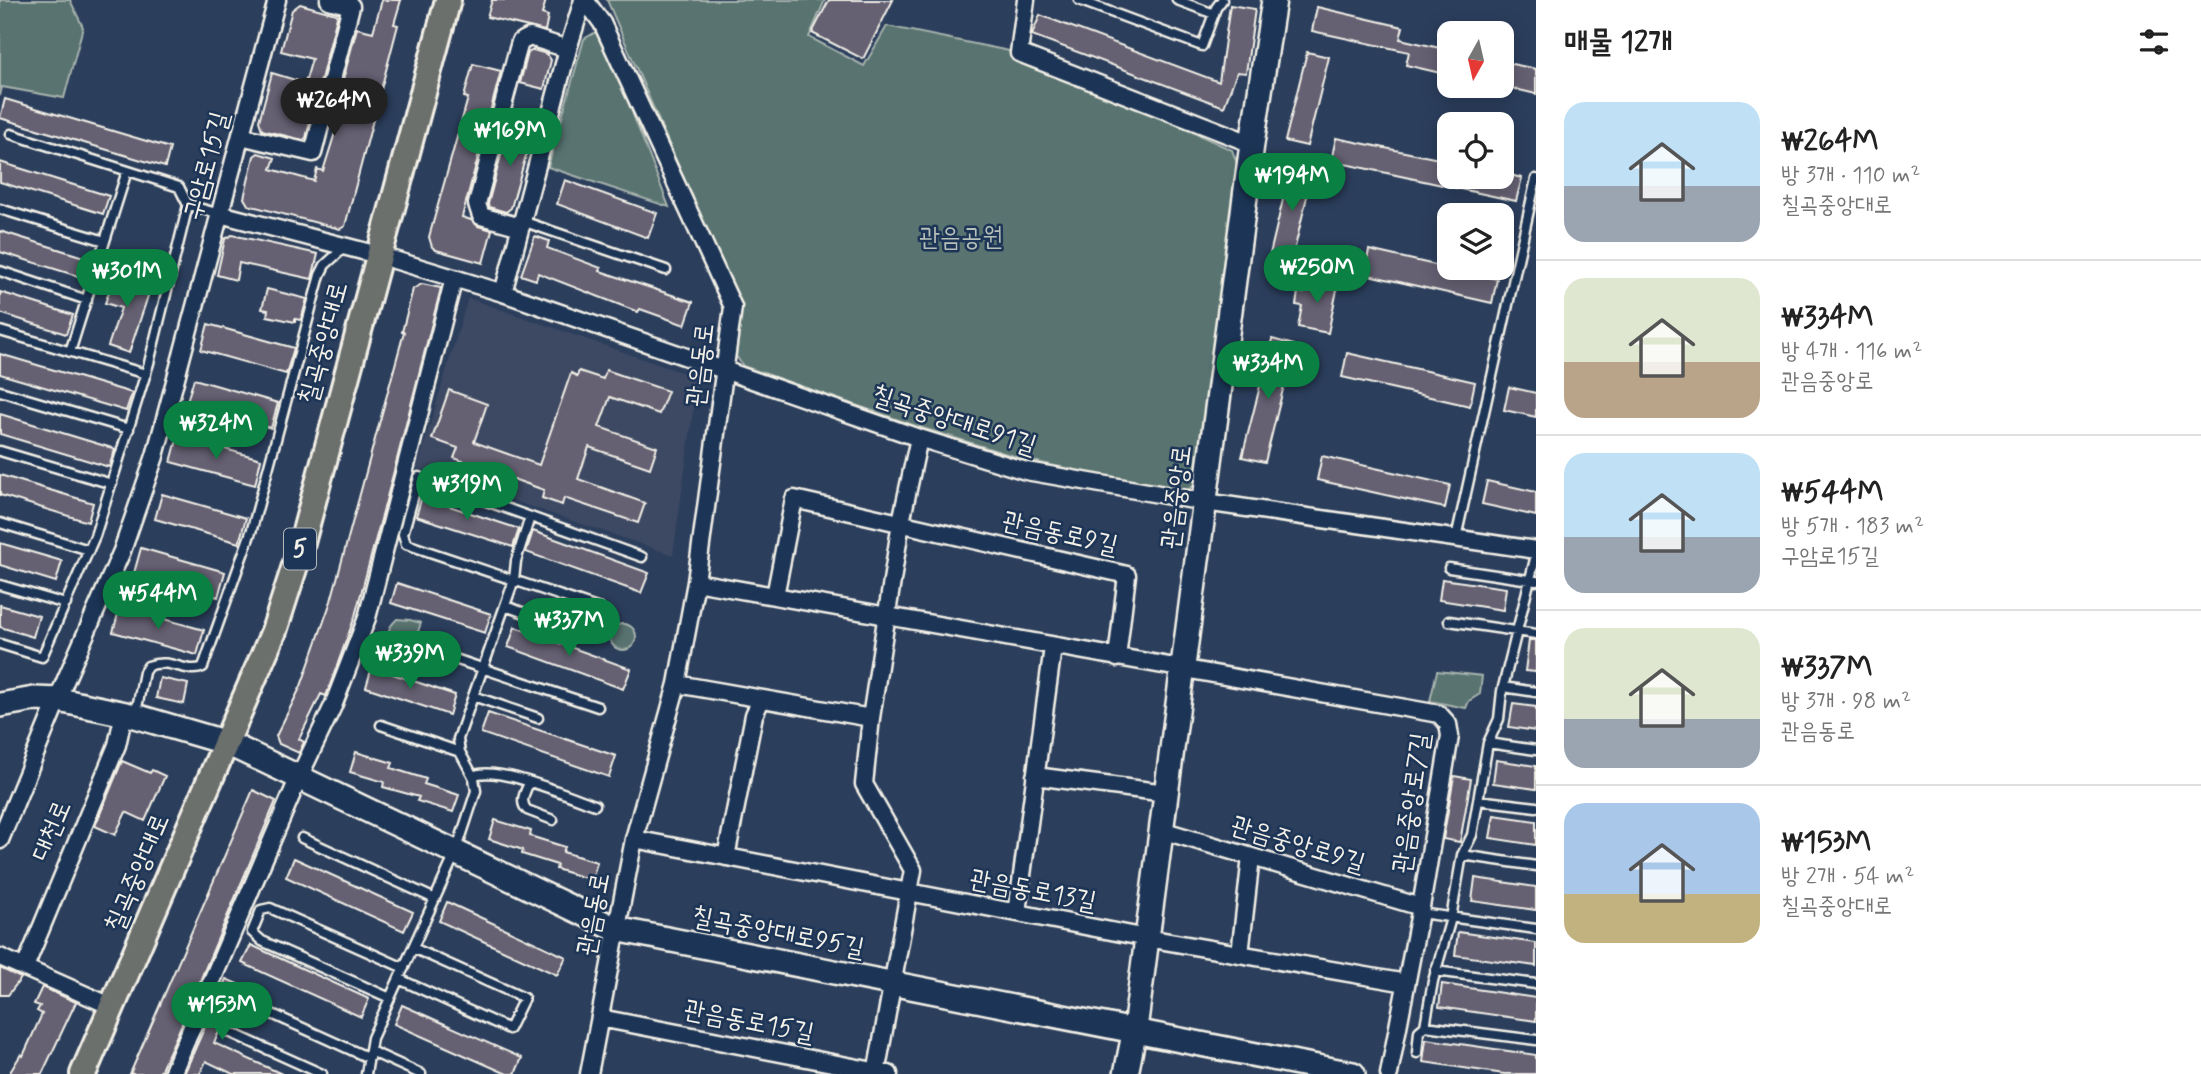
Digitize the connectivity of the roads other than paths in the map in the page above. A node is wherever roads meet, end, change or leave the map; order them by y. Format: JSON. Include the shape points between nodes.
{"nodes":[{"id":1,"x":277,"y":0,"type":"edge"},
{"id":2,"x":329,"y":0,"type":"edge"},
{"id":3,"x":448,"y":0,"type":"edge"},
{"id":4,"x":584,"y":0,"type":"edge"},
{"id":5,"x":1026,"y":0,"type":"edge"},
{"id":6,"x":1079,"y":0,"type":"edge"},
{"id":7,"x":1177,"y":0,"type":"edge"},
{"id":8,"x":1222,"y":0,"type":"edge"},
{"id":9,"x":1274,"y":0,"type":"edge"},
{"id":10,"x":1090,"y":2,"type":"edge"},
{"id":11,"x":1214,"y":14,"type":"junction"},
{"id":12,"x":568,"y":49,"type":"junction"},
{"id":13,"x":11,"y":134,"type":"dead end"},
{"id":14,"x":241,"y":136,"type":"junction"},
{"id":15,"x":1252,"y":144,"type":"junction"},
{"id":16,"x":127,"y":171,"type":"junction"},
{"id":17,"x":1536,"y":179,"type":"edge"},
{"id":18,"x":188,"y":205,"type":"junction"},
{"id":19,"x":0,"y":209,"type":"edge"},
{"id":20,"x":219,"y":214,"type":"junction"},
{"id":21,"x":522,"y":224,"type":"junction"},
{"id":22,"x":105,"y":241,"type":"junction"},
{"id":23,"x":345,"y":246,"type":"junction"},
{"id":24,"x":378,"y":255,"type":"junction"},
{"id":25,"x":666,"y":270,"type":"dead end"},
{"id":26,"x":0,"y":271,"type":"edge"},
{"id":27,"x":454,"y":278,"type":"junction"},
{"id":28,"x":503,"y":293,"type":"junction"},
{"id":29,"x":87,"y":300,"type":"junction"},
{"id":30,"x":0,"y":331,"type":"edge"},
{"id":31,"x":70,"y":352,"type":"junction"},
{"id":32,"x":726,"y":370,"type":"junction"},
{"id":33,"x":146,"y":374,"type":"junction"},
{"id":34,"x":0,"y":391,"type":"edge"},
{"id":35,"x":129,"y":429,"type":"junction"},
{"id":36,"x":919,"y":438,"type":"junction"},
{"id":37,"x":0,"y":451,"type":"edge"},
{"id":38,"x":112,"y":484,"type":"junction"},
{"id":39,"x":1205,"y":502,"type":"junction"},
{"id":40,"x":530,"y":517,"type":"junction"},
{"id":41,"x":901,"y":522,"type":"junction"},
{"id":42,"x":0,"y":523,"type":"edge"},
{"id":43,"x":1456,"y":538,"type":"junction"},
{"id":44,"x":89,"y":550,"type":"junction"},
{"id":45,"x":1536,"y":552,"type":"edge"},
{"id":46,"x":642,"y":557,"type":"dead end"},
{"id":47,"x":1449,"y":568,"type":"dead end"},
{"id":48,"x":514,"y":580,"type":"junction"},
{"id":49,"x":1533,"y":580,"type":"edge"},
{"id":50,"x":696,"y":582,"type":"junction"},
{"id":51,"x":0,"y":585,"type":"edge"},
{"id":52,"x":775,"y":596,"type":"junction"},
{"id":53,"x":65,"y":604,"type":"junction"},
{"id":54,"x":505,"y":606,"type":"junction"},
{"id":55,"x":887,"y":617,"type":"junction"},
{"id":56,"x":539,"y":618,"type":"dead end"},
{"id":57,"x":1449,"y":621,"type":"dead end"},
{"id":58,"x":596,"y":622,"type":"dead end"},
{"id":59,"x":1517,"y":632,"type":"junction"},
{"id":60,"x":1536,"y":634,"type":"edge"},
{"id":61,"x":0,"y":644,"type":"edge"},
{"id":62,"x":1053,"y":647,"type":"junction"},
{"id":63,"x":428,"y":650,"type":"dead end"},
{"id":64,"x":1117,"y":658,"type":"junction"},
{"id":65,"x":482,"y":670,"type":"junction"},
{"id":66,"x":1183,"y":670,"type":"junction"},
{"id":67,"x":677,"y":684,"type":"junction"},
{"id":68,"x":1503,"y":687,"type":"junction"},
{"id":69,"x":1536,"y":692,"type":"edge"},
{"id":70,"x":473,"y":696,"type":"junction"},
{"id":71,"x":59,"y":700,"type":"junction"},
{"id":72,"x":761,"y":700,"type":"junction"},
{"id":73,"x":0,"y":705,"type":"edge"},
{"id":74,"x":598,"y":707,"type":"dead end"},
{"id":75,"x":129,"y":715,"type":"junction"},
{"id":76,"x":538,"y":718,"type":"dead end"},
{"id":77,"x":872,"y":718,"type":"junction"},
{"id":78,"x":380,"y":725,"type":"dead end"},
{"id":79,"x":226,"y":743,"type":"junction"},
{"id":80,"x":1488,"y":743,"type":"junction"},
{"id":81,"x":1536,"y":750,"type":"edge"},
{"id":82,"x":460,"y":752,"type":"junction"},
{"id":83,"x":473,"y":776,"type":"junction"},
{"id":84,"x":1035,"y":776,"type":"junction"},
{"id":85,"x":299,"y":777,"type":"junction"},
{"id":86,"x":529,"y":783,"type":"junction"},
{"id":87,"x":1166,"y":793,"type":"junction"},
{"id":88,"x":1478,"y":800,"type":"junction"},
{"id":89,"x":595,"y":805,"type":"dead end"},
{"id":90,"x":1536,"y":807,"type":"edge"},
{"id":91,"x":553,"y":820,"type":"dead end"},
{"id":92,"x":1161,"y":830,"type":"junction"},
{"id":93,"x":302,"y":838,"type":"dead end"},
{"id":94,"x":635,"y":839,"type":"junction"},
{"id":95,"x":0,"y":841,"type":"edge"},
{"id":96,"x":456,"y":852,"type":"junction"},
{"id":97,"x":1462,"y":855,"type":"junction"},
{"id":98,"x":726,"y":857,"type":"junction"},
{"id":99,"x":1251,"y":857,"type":"junction"},
{"id":100,"x":1536,"y":866,"type":"edge"},
{"id":101,"x":910,"y":891,"type":"junction"},
{"id":102,"x":435,"y":899,"type":"junction"},
{"id":103,"x":1421,"y":910,"type":"junction"},
{"id":104,"x":1017,"y":912,"type":"junction"},
{"id":105,"x":1451,"y":918,"type":"junction"},
{"id":106,"x":616,"y":929,"type":"junction"},
{"id":107,"x":1536,"y":929,"type":"edge"},
{"id":108,"x":1147,"y":938,"type":"junction"},
{"id":109,"x":413,"y":948,"type":"junction"},
{"id":110,"x":1240,"y":954,"type":"junction"},
{"id":111,"x":0,"y":957,"type":"edge"},
{"id":112,"x":25,"y":967,"type":"junction"},
{"id":113,"x":404,"y":968,"type":"junction"},
{"id":114,"x":1436,"y":971,"type":"junction"},
{"id":115,"x":399,"y":979,"type":"junction"},
{"id":116,"x":1406,"y":983,"type":"junction"},
{"id":117,"x":1536,"y":984,"type":"edge"},
{"id":118,"x":892,"y":985,"type":"junction"},
{"id":119,"x":390,"y":998,"type":"junction"},
{"id":120,"x":113,"y":1007,"type":"junction"},
{"id":121,"x":600,"y":1018,"type":"junction"},
{"id":122,"x":1425,"y":1027,"type":"junction"},
{"id":123,"x":1135,"y":1029,"type":"junction"},
{"id":124,"x":1536,"y":1040,"type":"edge"},
{"id":125,"x":1417,"y":1053,"type":"dead end"},
{"id":126,"x":369,"y":1055,"type":"junction"},
{"id":127,"x":880,"y":1073,"type":"edge"},
{"id":128,"x":83,"y":1074,"type":"edge"},
{"id":129,"x":172,"y":1074,"type":"edge"},
{"id":130,"x":322,"y":1074,"type":"edge"},
{"id":131,"x":366,"y":1074,"type":"edge"},
{"id":132,"x":421,"y":1074,"type":"edge"},
{"id":133,"x":589,"y":1074,"type":"edge"},
{"id":134,"x":1126,"y":1074,"type":"edge"},
{"id":135,"x":1353,"y":1074,"type":"edge"},
{"id":136,"x":1389,"y":1074,"type":"edge"}],
"edges":[{"from":1,"to":14,"type":"street","name":"구암로15길"},
{"from":2,"to":14,"type":"street","via":[[351,6],[313,153]]},
{"from":3,"to":24,"type":"main road","name":"칠곡중앙대로","number":"5"},
{"from":4,"to":12,"type":"street"},
{"from":4,"to":32,"type":"street","name":"관음동로","via":[[602,23],[733,307]]},
{"from":5,"to":15,"type":"street","via":[[1019,53]]},
{"from":6,"to":10,"type":"lane"},
{"from":7,"to":11,"type":"lane"},
{"from":8,"to":11,"type":"lane"},
{"from":9,"to":15,"type":"main road","name":"관음중앙로"},
{"from":10,"to":11,"type":"lane","via":[[1202,46]]},
{"from":12,"to":21,"type":"street"},
{"from":12,"to":21,"type":"street","via":[[530,37],[520,42],[512,69],[477,205],[481,216]]},
{"from":13,"to":16,"type":"lane"},
{"from":14,"to":20,"type":"street","name":"구암로15길"},
{"from":15,"to":39,"type":"main road","name":"관음중앙로"},
{"from":16,"to":18,"type":"lane","via":[[178,187]]},
{"from":16,"to":22,"type":"lane"},
{"from":17,"to":43,"type":"lane"},
{"from":18,"to":20,"type":"lane"},
{"from":18,"to":33,"type":"lane"},
{"from":19,"to":22,"type":"lane"},
{"from":20,"to":23,"type":"street","name":"칠곡중앙대로91길"},
{"from":20,"to":71,"type":"street","name":"구암로15길","via":[[155,456],[122,551]]},
{"from":21,"to":25,"type":"lane"},
{"from":21,"to":28,"type":"street"},
{"from":22,"to":29,"type":"lane"},
{"from":23,"to":24,"type":"street","name":"칠곡중앙대로91길"},
{"from":23,"to":75,"type":"lane","via":[[320,275],[252,528],[203,667],[194,670],[166,662],[148,666]]},
{"from":24,"to":27,"type":"street","name":"칠곡중앙대로91길"},
{"from":24,"to":79,"type":"main road","name":"칠곡중앙대로","number":"5","via":[[300,550],[274,631]]},
{"from":26,"to":29,"type":"lane"},
{"from":27,"to":28,"type":"street","name":"칠곡중앙대로91길"},
{"from":27,"to":85,"type":"street","via":[[367,618]]},
{"from":28,"to":32,"type":"street","name":"칠곡중앙대로91길"},
{"from":29,"to":31,"type":"lane"},
{"from":30,"to":31,"type":"lane"},
{"from":31,"to":33,"type":"lane"},
{"from":32,"to":36,"type":"street","name":"칠곡중앙대로91길"},
{"from":32,"to":50,"type":"street","name":"관음동로"},
{"from":33,"to":35,"type":"lane"},
{"from":34,"to":35,"type":"lane"},
{"from":35,"to":38,"type":"lane"},
{"from":36,"to":39,"type":"street","name":"칠곡중앙대로91길","via":[[1026,471]]},
{"from":36,"to":41,"type":"street"},
{"from":37,"to":38,"type":"lane"},
{"from":38,"to":44,"type":"lane"},
{"from":39,"to":43,"type":"street","name":"칠곡중앙대로91길"},
{"from":39,"to":66,"type":"main road","name":"관음중앙로"},
{"from":40,"to":46,"type":"lane"},
{"from":40,"to":48,"type":"lane"},
{"from":40,"to":48,"type":"lane","via":[[419,477],[403,534],[406,544]]},
{"from":41,"to":52,"type":"street","name":"관음동로9길","via":[[794,499]]},
{"from":41,"to":55,"type":"street"},
{"from":41,"to":64,"type":"street","name":"관음동로9길","via":[[1127,575]]},
{"from":42,"to":44,"type":"lane"},
{"from":43,"to":45,"type":"street","name":"칠곡중앙대로91길"},
{"from":44,"to":53,"type":"lane"},
{"from":45,"to":49,"type":"lane"},
{"from":47,"to":49,"type":"lane"},
{"from":48,"to":54,"type":"lane"},
{"from":48,"to":58,"type":"lane","via":[[600,609]]},
{"from":49,"to":59,"type":"lane"},
{"from":50,"to":52,"type":"street"},
{"from":50,"to":67,"type":"street","name":"관음동로"},
{"from":51,"to":53,"type":"lane"},
{"from":52,"to":55,"type":"street"},
{"from":53,"to":61,"type":"lane","via":[[42,657]]},
{"from":54,"to":56,"type":"lane"},
{"from":54,"to":65,"type":"lane"},
{"from":55,"to":62,"type":"street"},
{"from":55,"to":77,"type":"street"},
{"from":57,"to":59,"type":"lane"},
{"from":59,"to":60,"type":"lane"},
{"from":59,"to":68,"type":"lane"},
{"from":62,"to":64,"type":"street"},
{"from":62,"to":84,"type":"street"},
{"from":63,"to":65,"type":"lane"},
{"from":64,"to":66,"type":"street"},
{"from":65,"to":70,"type":"lane"},
{"from":65,"to":74,"type":"lane"},
{"from":66,"to":87,"type":"main road","name":"관음중앙로"},
{"from":66,"to":103,"type":"street","name":"관음중앙로7길","via":[[1439,714],[1448,724],[1450,736]]},
{"from":67,"to":72,"type":"street"},
{"from":67,"to":94,"type":"street","name":"관음동로"},
{"from":68,"to":69,"type":"lane"},
{"from":68,"to":80,"type":"lane","via":[[1499,719]]},
{"from":70,"to":76,"type":"lane"},
{"from":70,"to":82,"type":"lane","via":[[458,739]]},
{"from":71,"to":73,"type":"main road"},
{"from":71,"to":75,"type":"main road"},
{"from":71,"to":95,"type":"street","name":"대천로"},
{"from":72,"to":77,"type":"street"},
{"from":72,"to":98,"type":"street","via":[[754,715]]},
{"from":75,"to":79,"type":"main road"},
{"from":75,"to":112,"type":"street","name":"대천로"},
{"from":77,"to":101,"type":"street","via":[[864,785],[913,870]]},
{"from":78,"to":82,"type":"lane"},
{"from":79,"to":85,"type":"main road","name":"칠곡중앙대로95길"},
{"from":79,"to":120,"type":"main road","name":"칠곡중앙대로","number":"5"},
{"from":80,"to":81,"type":"lane"},
{"from":80,"to":88,"type":"lane"},
{"from":82,"to":83,"type":"lane"},
{"from":83,"to":86,"type":"lane","via":[[481,771]]},
{"from":83,"to":96,"type":"lane","via":[[475,791]]},
{"from":84,"to":87,"type":"street"},
{"from":84,"to":104,"type":"street"},
{"from":85,"to":96,"type":"main road","name":"칠곡중앙대로95길"},
{"from":85,"to":129,"type":"street"},
{"from":86,"to":89,"type":"lane"},
{"from":86,"to":91,"type":"lane","via":[[524,807]]},
{"from":87,"to":92,"type":"main road","name":"관음중앙로"},
{"from":88,"to":90,"type":"lane"},
{"from":88,"to":97,"type":"lane","via":[[1472,835]]},
{"from":92,"to":99,"type":"street","name":"관음중앙로9길"},
{"from":92,"to":108,"type":"main road","name":"관음중앙로"},
{"from":93,"to":102,"type":"lane"},
{"from":94,"to":98,"type":"street","name":"관음동로13길"},
{"from":94,"to":106,"type":"street","name":"관음동로"},
{"from":96,"to":102,"type":"lane"},
{"from":96,"to":106,"type":"main road","name":"칠곡중앙대로95길"},
{"from":97,"to":100,"type":"lane"},
{"from":97,"to":105,"type":"lane"},
{"from":98,"to":101,"type":"street","name":"관음동로13길"},
{"from":99,"to":103,"type":"street","name":"관음중앙로9길"},
{"from":99,"to":110,"type":"street"},
{"from":101,"to":104,"type":"street","name":"관음동로13길"},
{"from":101,"to":118,"type":"street"},
{"from":102,"to":109,"type":"lane"},
{"from":103,"to":105,"type":"lane"},
{"from":103,"to":116,"type":"street","name":"관음중앙로7길"},
{"from":104,"to":108,"type":"street","name":"관음동로13길"},
{"from":105,"to":107,"type":"lane"},
{"from":105,"to":114,"type":"lane"},
{"from":106,"to":118,"type":"main road","name":"칠곡중앙대로95길"},
{"from":106,"to":121,"type":"street","name":"관음동로"},
{"from":108,"to":110,"type":"street","name":"관음동로13길"},
{"from":108,"to":123,"type":"main road","name":"관음중앙로"},
{"from":109,"to":113,"type":"lane"},
{"from":109,"to":115,"type":"lane","via":[[524,998],[509,1029]]},
{"from":110,"to":116,"type":"street"},
{"from":111,"to":112,"type":"street"},
{"from":112,"to":120,"type":"street"},
{"from":113,"to":115,"type":"lane"},
{"from":113,"to":119,"type":"lane","via":[[270,908],[261,910],[252,932],[262,941]]},
{"from":114,"to":117,"type":"lane"},
{"from":114,"to":122,"type":"lane"},
{"from":115,"to":119,"type":"lane"},
{"from":116,"to":136,"type":"street","name":"관음중앙로7길"},
{"from":118,"to":123,"type":"main road","name":"칠곡중앙대로95길"},
{"from":118,"to":127,"type":"street"},
{"from":119,"to":126,"type":"lane"},
{"from":120,"to":128,"type":"main road","name":"칠곡중앙대로","number":"5"},
{"from":121,"to":127,"type":"street","name":"관음동로15길"},
{"from":121,"to":133,"type":"street","name":"관음동로"},
{"from":122,"to":124,"type":"lane"},
{"from":122,"to":125,"type":"lane","via":[[1419,1031]]},
{"from":123,"to":134,"type":"main road","name":"관음중앙로"},
{"from":123,"to":135,"type":"main road","name":"칠곡중앙대로95길"},
{"from":126,"to":130,"type":"lane","via":[[250,1004],[240,1004],[227,1031]]},
{"from":126,"to":131,"type":"lane"},
{"from":126,"to":132,"type":"lane"}]}
